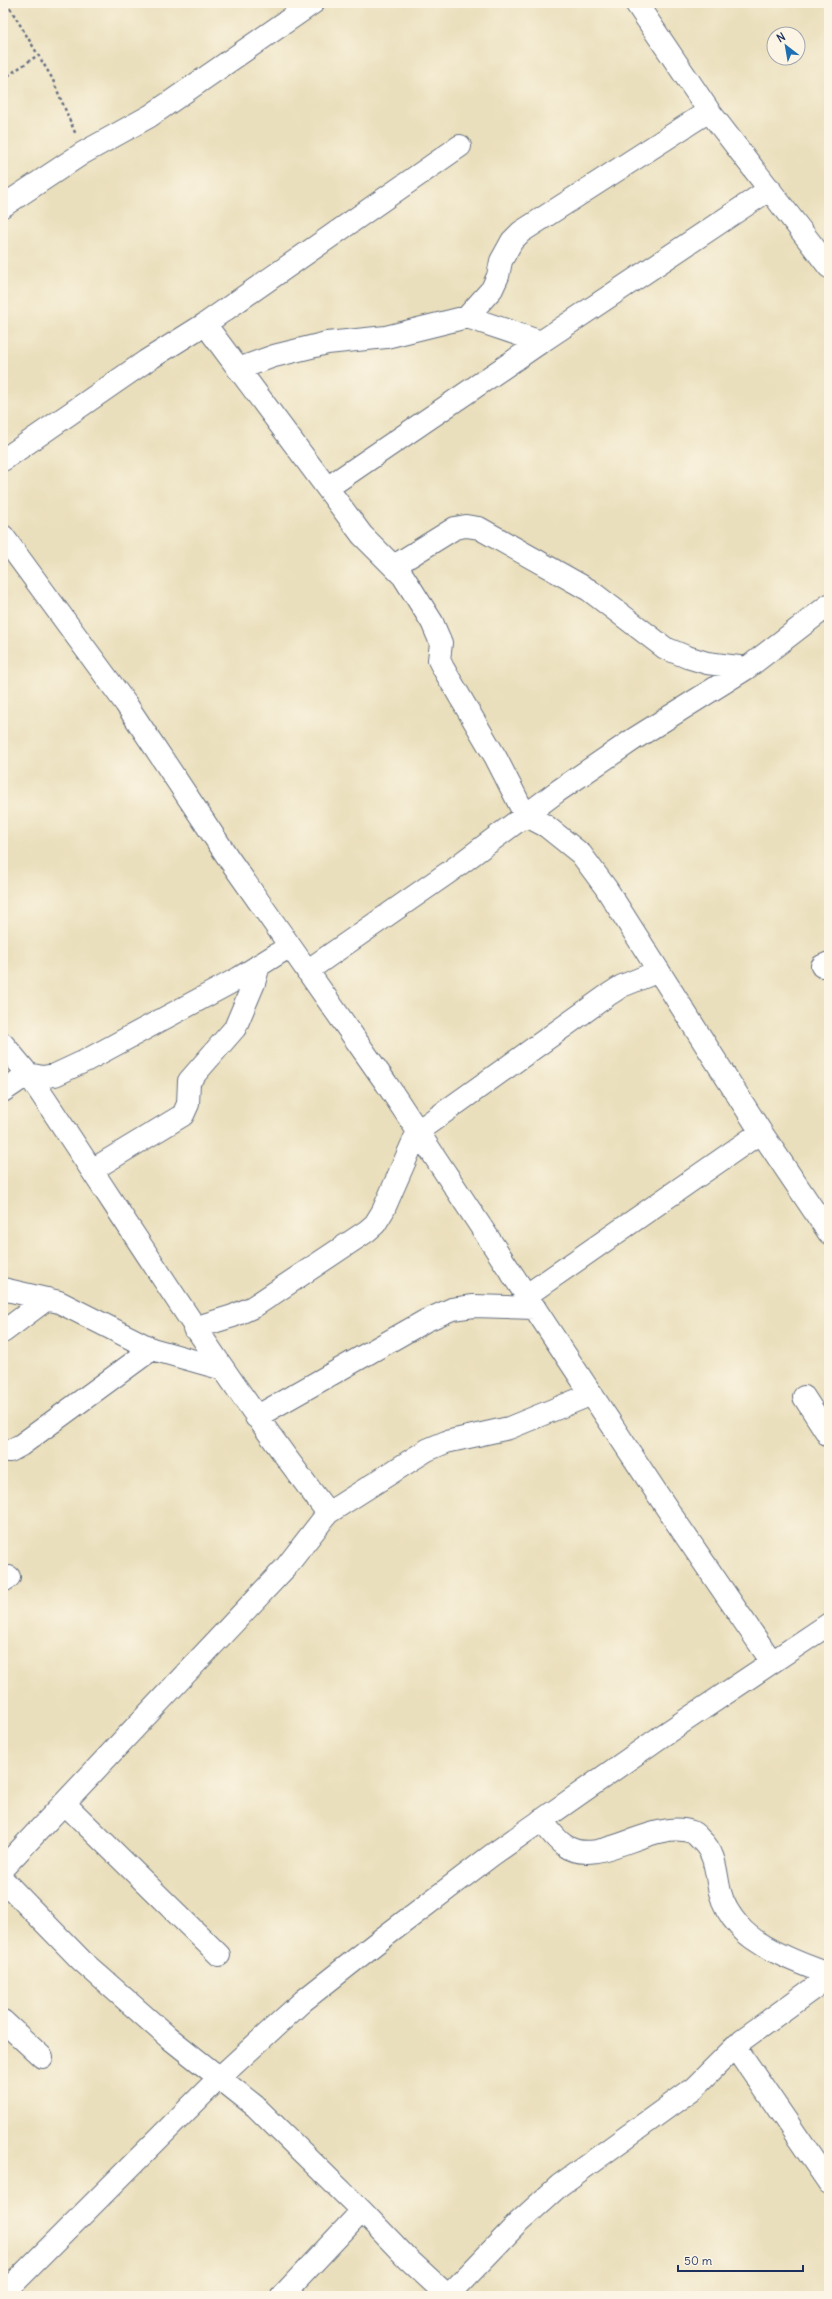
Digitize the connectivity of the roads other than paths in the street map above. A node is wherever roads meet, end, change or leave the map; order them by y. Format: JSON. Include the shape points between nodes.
{"nodes":[{"id":1,"x":313,"y":3,"type":"edge"},
{"id":2,"x":636,"y":3,"type":"edge"},
{"id":3,"x":709,"y":111,"type":"junction"},
{"id":4,"x":460,"y":146,"type":"dead end"},
{"id":5,"x":770,"y":189,"type":"junction"},
{"id":6,"x":3,"y":206,"type":"edge"},
{"id":7,"x":829,"y":266,"type":"edge"},
{"id":8,"x":467,"y":316,"type":"junction"},
{"id":9,"x":204,"y":324,"type":"junction"},
{"id":10,"x":540,"y":342,"type":"junction"},
{"id":11,"x":238,"y":369,"type":"junction"},
{"id":12,"x":3,"y":460,"type":"edge"},
{"id":13,"x":328,"y":488,"type":"junction"},
{"id":14,"x":3,"y":536,"type":"edge"},
{"id":15,"x":394,"y":566,"type":"junction"},
{"id":16,"x":829,"y":605,"type":"edge"},
{"id":17,"x":747,"y":668,"type":"junction"},
{"id":18,"x":526,"y":815,"type":"junction"},
{"id":19,"x":290,"y":946,"type":"junction"},
{"id":20,"x":259,"y":965,"type":"junction"},
{"id":21,"x":307,"y":971,"type":"junction"},
{"id":22,"x":658,"y":971,"type":"junction"},
{"id":23,"x":3,"y":1044,"type":"edge"},
{"id":24,"x":28,"y":1074,"type":"junction"},
{"id":25,"x":3,"y":1091,"type":"edge"},
{"id":26,"x":418,"y":1131,"type":"junction"},
{"id":27,"x":761,"y":1132,"type":"junction"},
{"id":28,"x":92,"y":1170,"type":"junction"},
{"id":29,"x":829,"y":1233,"type":"edge"},
{"id":30,"x":3,"y":1289,"type":"edge"},
{"id":31,"x":47,"y":1299,"type":"junction"},
{"id":32,"x":531,"y":1302,"type":"junction"},
{"id":33,"x":194,"y":1328,"type":"junction"},
{"id":34,"x":3,"y":1332,"type":"edge"},
{"id":35,"x":152,"y":1349,"type":"junction"},
{"id":36,"x":223,"y":1369,"type":"junction"},
{"id":37,"x":592,"y":1394,"type":"junction"},
{"id":38,"x":804,"y":1397,"type":"dead end"},
{"id":39,"x":256,"y":1417,"type":"junction"},
{"id":40,"x":829,"y":1436,"type":"edge"},
{"id":41,"x":3,"y":1451,"type":"edge"},
{"id":42,"x":328,"y":1513,"type":"junction"},
{"id":43,"x":829,"y":1624,"type":"edge"},
{"id":44,"x":772,"y":1662,"type":"junction"},
{"id":45,"x":64,"y":1803,"type":"junction"},
{"id":46,"x":541,"y":1820,"type":"junction"},
{"id":47,"x":3,"y":1868,"type":"edge"},
{"id":48,"x":3,"y":1880,"type":"edge"},
{"id":49,"x":219,"y":1955,"type":"dead end"},
{"id":50,"x":829,"y":1976,"type":"edge"},
{"id":51,"x":3,"y":2021,"type":"edge"},
{"id":52,"x":735,"y":2046,"type":"junction"},
{"id":53,"x":42,"y":2057,"type":"dead end"},
{"id":54,"x":219,"y":2078,"type":"junction"},
{"id":55,"x":829,"y":2183,"type":"edge"},
{"id":56,"x":362,"y":2211,"type":"junction"},
{"id":57,"x":3,"y":2294,"type":"edge"},
{"id":58,"x":282,"y":2296,"type":"edge"},
{"id":59,"x":448,"y":2296,"type":"edge"}],
"edges":[{"from":1,"to":6,"type":"street","via":[[150,116],[83,153]]},
{"from":2,"to":3,"type":"street"},
{"from":3,"to":5,"type":"street"},
{"from":3,"to":8,"type":"street","via":[[521,232],[512,241],[501,261],[492,289]]},
{"from":4,"to":9,"type":"street"},
{"from":5,"to":7,"type":"street"},
{"from":5,"to":10,"type":"street"},
{"from":8,"to":10,"type":"street"},
{"from":8,"to":11,"type":"street","via":[[386,337],[328,344],[274,356]]},
{"from":9,"to":11,"type":"street"},
{"from":9,"to":12,"type":"street"},
{"from":10,"to":13,"type":"street"},
{"from":11,"to":13,"type":"street"},
{"from":13,"to":15,"type":"street","via":[[362,535]]},
{"from":14,"to":19,"type":"street","via":[[126,704],[228,859]]},
{"from":15,"to":17,"type":"street","via":[[455,528],[480,528],[589,590],[665,648],[707,663]]},
{"from":15,"to":18,"type":"street","via":[[432,622],[440,643],[439,660],[442,668],[496,758]]},
{"from":16,"to":17,"type":"street"},
{"from":17,"to":18,"type":"street","via":[[634,739]]},
{"from":18,"to":21,"type":"street"},
{"from":18,"to":22,"type":"street","via":[[546,826],[581,854],[606,888]]},
{"from":19,"to":20,"type":"street"},
{"from":19,"to":21,"type":"street"},
{"from":20,"to":24,"type":"street","via":[[162,1020],[55,1075],[42,1077]]},
{"from":20,"to":28,"type":"street","via":[[235,1028],[189,1081],[188,1104],[183,1115]]},
{"from":21,"to":26,"type":"street"},
{"from":22,"to":26,"type":"street","via":[[622,986],[608,995]]},
{"from":22,"to":27,"type":"street"},
{"from":23,"to":24,"type":"street"},
{"from":24,"to":25,"type":"street"},
{"from":24,"to":28,"type":"street"},
{"from":26,"to":32,"type":"street"},
{"from":26,"to":33,"type":"street","via":[[375,1224],[253,1307]]},
{"from":27,"to":29,"type":"street"},
{"from":27,"to":32,"type":"street"},
{"from":28,"to":33,"type":"street"},
{"from":30,"to":31,"type":"street"},
{"from":31,"to":34,"type":"street"},
{"from":31,"to":35,"type":"street","via":[[59,1302]]},
{"from":32,"to":37,"type":"street"},
{"from":32,"to":39,"type":"street","via":[[452,1309],[425,1321]]},
{"from":33,"to":36,"type":"street"},
{"from":35,"to":36,"type":"street"},
{"from":35,"to":41,"type":"street","via":[[21,1445],[10,1451]]},
{"from":36,"to":39,"type":"street"},
{"from":37,"to":42,"type":"street","via":[[509,1428],[446,1442],[427,1450]]},
{"from":37,"to":44,"type":"street"},
{"from":38,"to":40,"type":"street"},
{"from":39,"to":42,"type":"street"},
{"from":42,"to":45,"type":"street","via":[[286,1567]]},
{"from":43,"to":44,"type":"street"},
{"from":44,"to":46,"type":"street"},
{"from":45,"to":47,"type":"street"},
{"from":45,"to":49,"type":"street"},
{"from":46,"to":50,"type":"street","via":[[564,1845],[584,1852],[608,1848],[662,1830],[694,1832],[715,1858],[720,1893],[740,1928],[785,1957]]},
{"from":46,"to":54,"type":"street","via":[[369,1948],[303,2001]]},
{"from":48,"to":54,"type":"street","via":[[81,1960]]},
{"from":50,"to":52,"type":"street"},
{"from":51,"to":53,"type":"street"},
{"from":52,"to":55,"type":"street"},
{"from":52,"to":59,"type":"street","via":[[694,2088],[560,2185],[518,2223]]},
{"from":54,"to":56,"type":"street","via":[[255,2106]]},
{"from":54,"to":57,"type":"street"},
{"from":56,"to":58,"type":"street"},
{"from":56,"to":59,"type":"street"}]}
